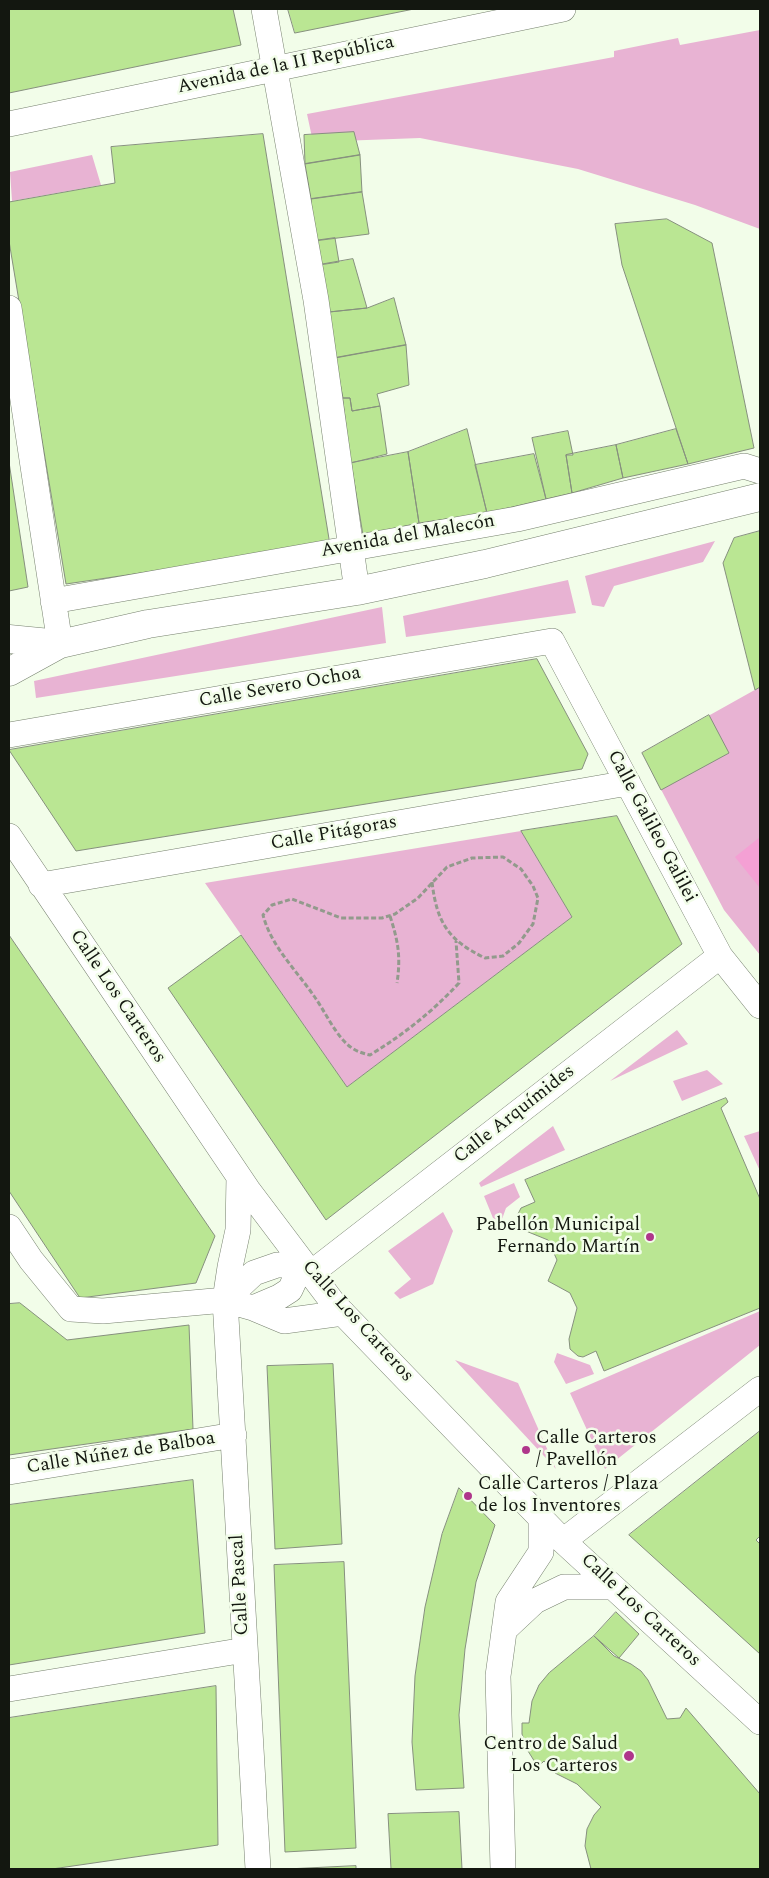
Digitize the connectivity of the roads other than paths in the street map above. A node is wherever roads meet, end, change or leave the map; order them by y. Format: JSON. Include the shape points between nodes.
{"nodes":[{"id":1,"x":264,"y":9,"type":"edge"},
{"id":2,"x":563,"y":9,"type":"edge"},
{"id":3,"x":275,"y":68,"type":"junction"},
{"id":4,"x":9,"y":124,"type":"edge"},
{"id":5,"x":9,"y":308,"type":"edge"},
{"id":6,"x":760,"y":471,"type":"edge"},
{"id":7,"x":760,"y":497,"type":"edge"},
{"id":8,"x":351,"y":547,"type":"junction"},
{"id":9,"x":357,"y":591,"type":"junction"},
{"id":10,"x":53,"y":601,"type":"junction"},
{"id":11,"x":9,"y":639,"type":"edge"},
{"id":12,"x":552,"y":642,"type":"joint"},
{"id":13,"x":60,"y":644,"type":"junction"},
{"id":14,"x":9,"y":672,"type":"edge"},
{"id":15,"x":9,"y":735,"type":"edge"},
{"id":16,"x":628,"y":783,"type":"junction"},
{"id":17,"x":9,"y":836,"type":"edge"},
{"id":18,"x":41,"y":885,"type":"junction"},
{"id":19,"x":720,"y":956,"type":"junction"},
{"id":20,"x":760,"y":1006,"type":"edge"},
{"id":21,"x":239,"y":1177,"type":"junction"},
{"id":22,"x":9,"y":1227,"type":"edge"},
{"id":23,"x":20,"y":1262,"type":"edge"},
{"id":24,"x":306,"y":1269,"type":"junction"},
{"id":25,"x":226,"y":1300,"type":"junction"},
{"id":26,"x":252,"y":1308,"type":"junction"},
{"id":27,"x":343,"y":1313,"type":"junction"},
{"id":28,"x":760,"y":1389,"type":"edge"},
{"id":29,"x":234,"y":1435,"type":"junction"},
{"id":30,"x":9,"y":1472,"type":"edge"},
{"id":31,"x":541,"y":1518,"type":"junction"},
{"id":32,"x":570,"y":1547,"type":"junction"},
{"id":33,"x":541,"y":1552,"type":"junction"},
{"id":34,"x":613,"y":1586,"type":"junction"},
{"id":35,"x":564,"y":1587,"type":"junction"},
{"id":36,"x":504,"y":1630,"type":"junction"},
{"id":37,"x":245,"y":1650,"type":"junction"},
{"id":38,"x":9,"y":1689,"type":"edge"},
{"id":39,"x":760,"y":1722,"type":"edge"},
{"id":40,"x":258,"y":1869,"type":"edge"},
{"id":41,"x":503,"y":1869,"type":"edge"}],
"edges":[{"from":1,"to":3,"type":"street"},
{"from":2,"to":3,"type":"street","name":"Avenida de la II República"},
{"from":3,"to":4,"type":"street","name":"Avenida de la II República"},
{"from":3,"to":8,"type":"street","via":[[316,300]]},
{"from":5,"to":10,"type":"street"},
{"from":6,"to":8,"type":"street","name":"Avenida del Malecón","via":[[744,466],[517,519]]},
{"from":7,"to":9,"type":"main road","name":"Avenida del Malecón","via":[[485,564]]},
{"from":8,"to":9,"type":"street"},
{"from":8,"to":10,"type":"street","name":"Avenida del Malecón"},
{"from":9,"to":13,"type":"main road","name":"Avenida del Malecón","via":[[148,624]]},
{"from":10,"to":13,"type":"street"},
{"from":11,"to":13,"type":"main road"},
{"from":12,"to":15,"type":"street","name":"Calle Severo Ochoa"},
{"from":12,"to":16,"type":"street","name":"Calle Galileo Galilei"},
{"from":13,"to":14,"type":"main road"},
{"from":16,"to":18,"type":"street","name":"Calle Pitágoras"},
{"from":16,"to":19,"type":"street","name":"Calle Galileo Galilei"},
{"from":17,"to":18,"type":"street","name":"Calle Los Carteros"},
{"from":18,"to":21,"type":"street","name":"Calle Los Carteros"},
{"from":19,"to":20,"type":"street","name":"Calle Galileo Galilei"},
{"from":19,"to":24,"type":"street","name":"Calle Arquímides"},
{"from":21,"to":24,"type":"street","name":"Calle Los Carteros"},
{"from":21,"to":25,"type":"street","name":"Calle Pascal","via":[[238,1230]]},
{"from":22,"to":23,"type":"street"},
{"from":23,"to":25,"type":"street","via":[[71,1309],[104,1311]]},
{"from":24,"to":25,"type":"street","via":[[277,1265],[254,1273]]},
{"from":24,"to":26,"type":"street","via":[[290,1290]]},
{"from":24,"to":27,"type":"street","name":"Calle Los Carteros"},
{"from":25,"to":26,"type":"street"},
{"from":25,"to":29,"type":"street","name":"Calle Pascal"},
{"from":26,"to":27,"type":"street","via":[[284,1321]]},
{"from":27,"to":31,"type":"street","name":"Calle Los Carteros"},
{"from":28,"to":32,"type":"street"},
{"from":29,"to":30,"type":"street","name":"Calle Núñez de Balboa"},
{"from":29,"to":37,"type":"street","name":"Calle Pascal"},
{"from":31,"to":32,"type":"street","name":"Calle Los Carteros"},
{"from":31,"to":33,"type":"street"},
{"from":32,"to":33,"type":"street"},
{"from":32,"to":34,"type":"street","name":"Calle Los Carteros"},
{"from":32,"to":35,"type":"street","via":[[574,1572]]},
{"from":33,"to":36,"type":"street","via":[[508,1602]]},
{"from":34,"to":35,"type":"street"},
{"from":34,"to":39,"type":"street","name":"Calle Los Carteros"},
{"from":35,"to":36,"type":"street","via":[[535,1601]]},
{"from":36,"to":41,"type":"street","via":[[498,1676]]},
{"from":37,"to":38,"type":"street"},
{"from":37,"to":40,"type":"street","name":"Calle Pascal"}]}
